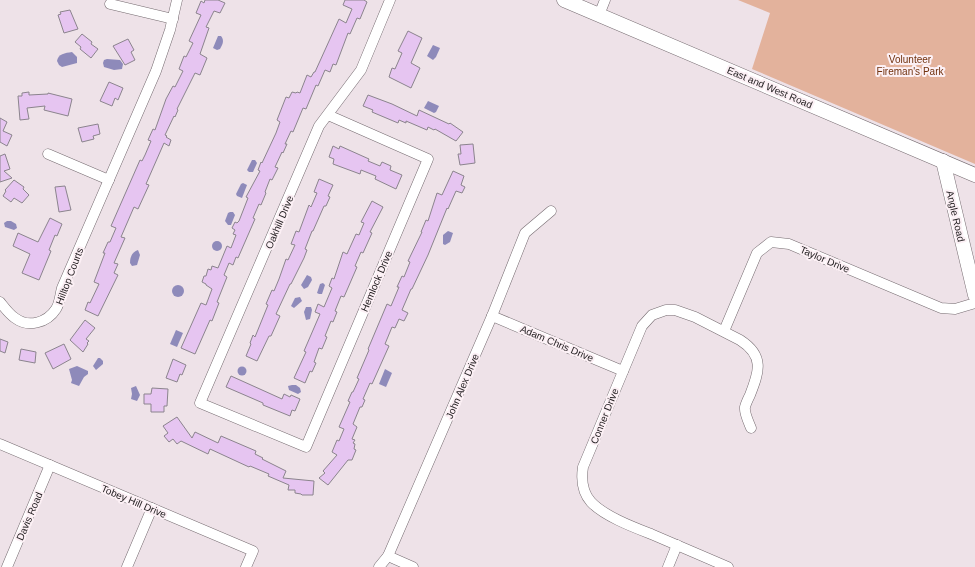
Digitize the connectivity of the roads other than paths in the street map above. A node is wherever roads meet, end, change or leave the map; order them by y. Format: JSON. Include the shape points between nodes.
{"nodes":[{"id":1,"x":177,"y":0,"type":"edge"},
{"id":2,"x":390,"y":0,"type":"edge"},
{"id":3,"x":564,"y":0,"type":"edge"},
{"id":4,"x":605,"y":0,"type":"edge"},
{"id":5,"x":110,"y":4,"type":"dead end"},
{"id":6,"x":599,"y":15,"type":"junction"},
{"id":7,"x":173,"y":19,"type":"junction"},
{"id":8,"x":328,"y":115,"type":"junction"},
{"id":9,"x":48,"y":154,"type":"dead end"},
{"id":10,"x":943,"y":161,"type":"junction"},
{"id":11,"x":975,"y":174,"type":"edge"},
{"id":12,"x":109,"y":180,"type":"junction"},
{"id":13,"x":551,"y":211,"type":"dead end"},
{"id":14,"x":975,"y":295,"type":"edge"},
{"id":15,"x":0,"y":302,"type":"edge"},
{"id":16,"x":975,"y":303,"type":"edge"},
{"id":17,"x":492,"y":316,"type":"junction"},
{"id":18,"x":724,"y":331,"type":"junction"},
{"id":19,"x":623,"y":371,"type":"junction"},
{"id":20,"x":250,"y":424,"type":"joint"},
{"id":21,"x":751,"y":428,"type":"dead end"},
{"id":22,"x":0,"y":444,"type":"edge"},
{"id":23,"x":50,"y":465,"type":"junction"},
{"id":24,"x":152,"y":508,"type":"junction"},
{"id":25,"x":678,"y":545,"type":"junction"},
{"id":26,"x":388,"y":556,"type":"junction"},
{"id":27,"x":7,"y":567,"type":"edge"},
{"id":28,"x":127,"y":567,"type":"edge"},
{"id":29,"x":246,"y":567,"type":"edge"},
{"id":30,"x":379,"y":567,"type":"edge"},
{"id":31,"x":414,"y":567,"type":"edge"},
{"id":32,"x":668,"y":567,"type":"edge"},
{"id":33,"x":728,"y":567,"type":"edge"}],
"edges":[{"from":1,"to":7,"type":"street","name":"Hilltop Courts"},
{"from":2,"to":8,"type":"street","name":"Oakhill Drive","via":[[361,70]]},
{"from":3,"to":6,"type":"street","name":"East and West Road"},
{"from":4,"to":6,"type":"street"},
{"from":5,"to":7,"type":"street"},
{"from":6,"to":10,"type":"street","name":"East and West Road"},
{"from":7,"to":12,"type":"street","name":"Hilltop Courts","via":[[156,72]]},
{"from":8,"to":20,"type":"street","name":"Oakhill Drive","via":[[319,126],[200,403]]},
{"from":8,"to":20,"type":"street","name":"Hemlock Drive","via":[[428,159],[306,447]]},
{"from":9,"to":12,"type":"street"},
{"from":10,"to":11,"type":"street","name":"East and West Road"},
{"from":10,"to":14,"type":"street","name":"Angle Road"},
{"from":12,"to":15,"type":"street","name":"Hilltop Courts","via":[[52,314],[40,322],[21,322]]},
{"from":13,"to":17,"type":"street","name":"John Alex Drive","via":[[525,233]]},
{"from":16,"to":18,"type":"street","name":"Taylor Drive","via":[[955,309],[941,308],[789,244],[771,242],[757,253]]},
{"from":17,"to":19,"type":"street","name":"Adam Chris Drive"},
{"from":17,"to":26,"type":"street","name":"John Alex Drive"},
{"from":18,"to":19,"type":"street","name":"Conner Drive","via":[[695,316],[675,310],[652,315],[642,326]]},
{"from":18,"to":21,"type":"street","name":"Conner Drive","via":[[748,345],[756,356],[758,373],[744,408]]},
{"from":19,"to":25,"type":"street","name":"Conner Drive","via":[[583,467],[584,490],[591,502],[618,520]]},
{"from":22,"to":23,"type":"street","name":"Tobey Hill Drive"},
{"from":23,"to":24,"type":"street","name":"Tobey Hill Drive"},
{"from":23,"to":27,"type":"street","name":"Davis Road"},
{"from":24,"to":28,"type":"street"},
{"from":24,"to":29,"type":"street","name":"Tobey Hill Drive","via":[[253,551]]},
{"from":25,"to":32,"type":"street"},
{"from":25,"to":33,"type":"street","name":"Conner Drive"},
{"from":26,"to":30,"type":"street","name":"John Alex Drive"},
{"from":26,"to":31,"type":"street"}]}
